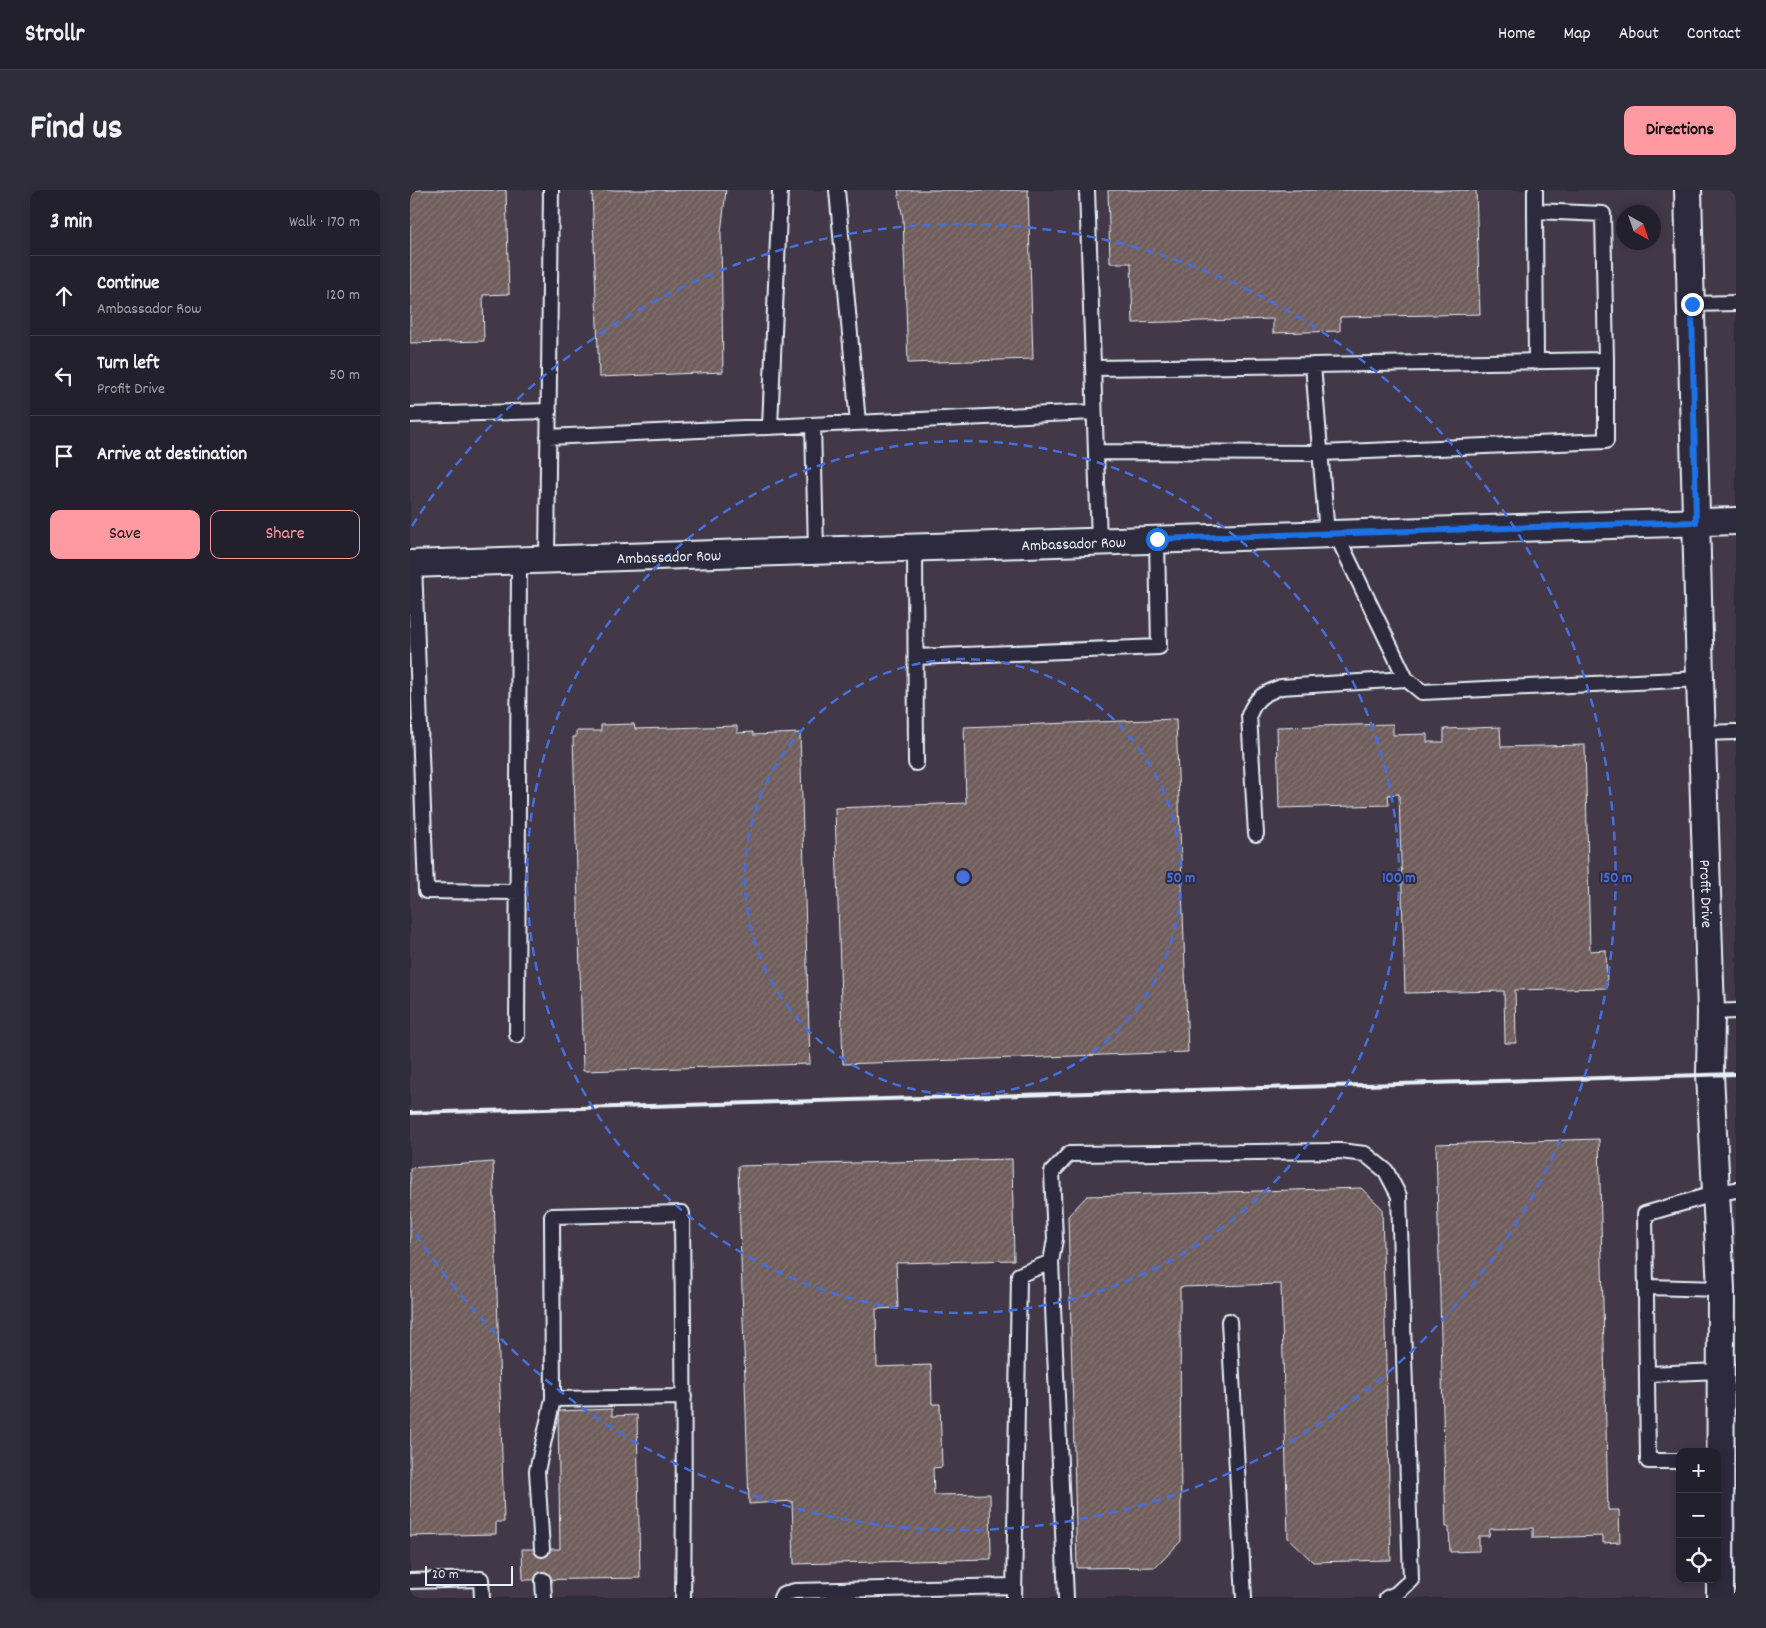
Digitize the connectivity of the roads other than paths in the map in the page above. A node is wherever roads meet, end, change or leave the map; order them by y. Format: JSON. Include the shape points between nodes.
{"nodes":[{"id":1,"x":551,"y":190,"type":"edge"},
{"id":2,"x":780,"y":190,"type":"edge"},
{"id":3,"x":837,"y":190,"type":"edge"},
{"id":4,"x":1088,"y":190,"type":"edge"},
{"id":5,"x":1535,"y":190,"type":"edge"},
{"id":6,"x":1688,"y":190,"type":"edge"},
{"id":7,"x":1535,"y":211,"type":"junction"},
{"id":8,"x":1736,"y":303,"type":"edge"},
{"id":9,"x":1692,"y":304,"type":"junction"},
{"id":10,"x":1606,"y":360,"type":"junction"},
{"id":11,"x":1536,"y":362,"type":"junction"},
{"id":12,"x":1313,"y":365,"type":"junction"},
{"id":13,"x":1093,"y":368,"type":"junction"},
{"id":14,"x":548,"y":411,"type":"junction"},
{"id":15,"x":1094,"y":412,"type":"junction"},
{"id":16,"x":410,"y":415,"type":"edge"},
{"id":17,"x":858,"y":423,"type":"junction"},
{"id":18,"x":813,"y":425,"type":"junction"},
{"id":19,"x":770,"y":427,"type":"junction"},
{"id":20,"x":548,"y":438,"type":"junction"},
{"id":21,"x":1096,"y":452,"type":"junction"},
{"id":22,"x":1320,"y":453,"type":"junction"},
{"id":23,"x":1736,"y":521,"type":"edge"},
{"id":24,"x":1696,"y":522,"type":"junction"},
{"id":25,"x":1331,"y":534,"type":"junction"},
{"id":26,"x":1157,"y":539,"type":"junction"},
{"id":27,"x":1099,"y":541,"type":"junction"},
{"id":28,"x":914,"y":547,"type":"junction"},
{"id":29,"x":816,"y":550,"type":"junction"},
{"id":30,"x":547,"y":559,"type":"junction"},
{"id":31,"x":519,"y":560,"type":"junction"},
{"id":32,"x":412,"y":564,"type":"edge"},
{"id":33,"x":916,"y":657,"type":"junction"},
{"id":34,"x":1406,"y":679,"type":"junction"},
{"id":35,"x":1700,"y":679,"type":"junction"},
{"id":36,"x":1736,"y":732,"type":"edge"},
{"id":37,"x":1701,"y":733,"type":"junction"},
{"id":38,"x":916,"y":763,"type":"dead end"},
{"id":39,"x":1256,"y":834,"type":"dead end"},
{"id":40,"x":518,"y":892,"type":"junction"},
{"id":41,"x":1723,"y":1012,"type":"edge"},
{"id":42,"x":517,"y":1035,"type":"dead end"},
{"id":43,"x":1726,"y":1192,"type":"edge"},
{"id":44,"x":1051,"y":1262,"type":"junction"},
{"id":45,"x":1647,"y":1287,"type":"junction"},
{"id":46,"x":1721,"y":1289,"type":"junction"},
{"id":47,"x":1229,"y":1321,"type":"dead end"},
{"id":48,"x":1728,"y":1327,"type":"edge"},
{"id":49,"x":1720,"y":1371,"type":"junction"},
{"id":50,"x":1648,"y":1374,"type":"junction"},
{"id":51,"x":684,"y":1397,"type":"junction"},
{"id":52,"x":553,"y":1399,"type":"junction"},
{"id":53,"x":1719,"y":1448,"type":"edge"},
{"id":54,"x":1676,"y":1461,"type":"edge"},
{"id":55,"x":1719,"y":1493,"type":"edge"},
{"id":56,"x":542,"y":1549,"type":"dead end"},
{"id":57,"x":543,"y":1580,"type":"dead end"},
{"id":58,"x":410,"y":1581,"type":"edge"},
{"id":59,"x":1014,"y":1592,"type":"edge"},
{"id":60,"x":482,"y":1598,"type":"edge"},
{"id":61,"x":544,"y":1598,"type":"edge"},
{"id":62,"x":683,"y":1598,"type":"edge"},
{"id":63,"x":781,"y":1598,"type":"edge"},
{"id":64,"x":1066,"y":1598,"type":"edge"},
{"id":65,"x":1244,"y":1598,"type":"edge"},
{"id":66,"x":1387,"y":1598,"type":"edge"},
{"id":67,"x":1720,"y":1598,"type":"edge"}],
"edges":[{"from":1,"to":14,"type":"lane"},
{"from":2,"to":19,"type":"lane"},
{"from":3,"to":17,"type":"lane"},
{"from":4,"to":13,"type":"lane"},
{"from":5,"to":7,"type":"lane"},
{"from":6,"to":9,"type":"street","name":"Profit Drive"},
{"from":7,"to":10,"type":"lane","via":[[1603,214]]},
{"from":7,"to":11,"type":"lane"},
{"from":8,"to":9,"type":"lane"},
{"from":9,"to":24,"type":"street","name":"Profit Drive"},
{"from":10,"to":11,"type":"lane"},
{"from":10,"to":22,"type":"lane","via":[[1606,441]]},
{"from":11,"to":12,"type":"lane"},
{"from":12,"to":13,"type":"lane"},
{"from":12,"to":22,"type":"lane"},
{"from":13,"to":15,"type":"lane"},
{"from":14,"to":16,"type":"lane"},
{"from":14,"to":20,"type":"lane"},
{"from":15,"to":17,"type":"lane"},
{"from":15,"to":21,"type":"lane"},
{"from":17,"to":18,"type":"lane"},
{"from":18,"to":19,"type":"lane"},
{"from":18,"to":29,"type":"lane"},
{"from":19,"to":20,"type":"lane"},
{"from":20,"to":30,"type":"lane"},
{"from":21,"to":22,"type":"lane"},
{"from":21,"to":27,"type":"lane"},
{"from":22,"to":25,"type":"lane"},
{"from":23,"to":24,"type":"street","name":"Ambassador Row"},
{"from":24,"to":25,"type":"street","name":"Ambassador Row"},
{"from":24,"to":35,"type":"street","name":"Profit Drive"},
{"from":25,"to":26,"type":"street","name":"Ambassador Row"},
{"from":25,"to":34,"type":"lane"},
{"from":26,"to":27,"type":"street","name":"Ambassador Row"},
{"from":26,"to":33,"type":"lane","via":[[1158,646]]},
{"from":27,"to":28,"type":"street","name":"Ambassador Row"},
{"from":28,"to":29,"type":"street","name":"Ambassador Row"},
{"from":28,"to":33,"type":"lane"},
{"from":29,"to":30,"type":"street","name":"Ambassador Row"},
{"from":30,"to":31,"type":"street","name":"Ambassador Row"},
{"from":31,"to":32,"type":"street","name":"Ambassador Row"},
{"from":31,"to":40,"type":"lane"},
{"from":32,"to":40,"type":"lane","via":[[426,891]]},
{"from":33,"to":38,"type":"lane"},
{"from":34,"to":35,"type":"lane","via":[[1422,692]]},
{"from":34,"to":39,"type":"lane","via":[[1280,687],[1266,692],[1254,702],[1249,715]]},
{"from":35,"to":37,"type":"street","name":"Profit Drive"},
{"from":36,"to":37,"type":"lane"},
{"from":37,"to":41,"type":"street","name":"Profit Drive"},
{"from":40,"to":42,"type":"lane"},
{"from":41,"to":43,"type":"street","name":"Profit Drive","via":[[1710,1074]]},
{"from":43,"to":45,"type":"lane","via":[[1645,1214]]},
{"from":43,"to":46,"type":"street","name":"Profit Drive"},
{"from":44,"to":59,"type":"lane","via":[[1019,1275]]},
{"from":44,"to":64,"type":"lane"},
{"from":44,"to":66,"type":"lane","via":[[1055,1239],[1052,1172],[1069,1154],[1340,1152],[1365,1154],[1386,1171],[1399,1196],[1411,1580]]},
{"from":45,"to":46,"type":"lane"},
{"from":45,"to":50,"type":"lane"},
{"from":46,"to":48,"type":"street","name":"Profit Drive"},
{"from":47,"to":65,"type":"lane"},
{"from":48,"to":49,"type":"street","name":"Profit Drive"},
{"from":49,"to":50,"type":"lane"},
{"from":49,"to":53,"type":"street","name":"Profit Drive"},
{"from":50,"to":54,"type":"lane","via":[[1648,1461]]},
{"from":51,"to":52,"type":"lane"},
{"from":51,"to":52,"type":"lane","via":[[682,1213],[552,1216]]},
{"from":51,"to":62,"type":"lane"},
{"from":52,"to":56,"type":"lane","via":[[537,1471]]},
{"from":55,"to":67,"type":"street","name":"Profit Drive"},
{"from":57,"to":61,"type":"lane"},
{"from":58,"to":60,"type":"lane","via":[[481,1579]]},
{"from":59,"to":63,"type":"lane","via":[[795,1591],[783,1594]]}]}
